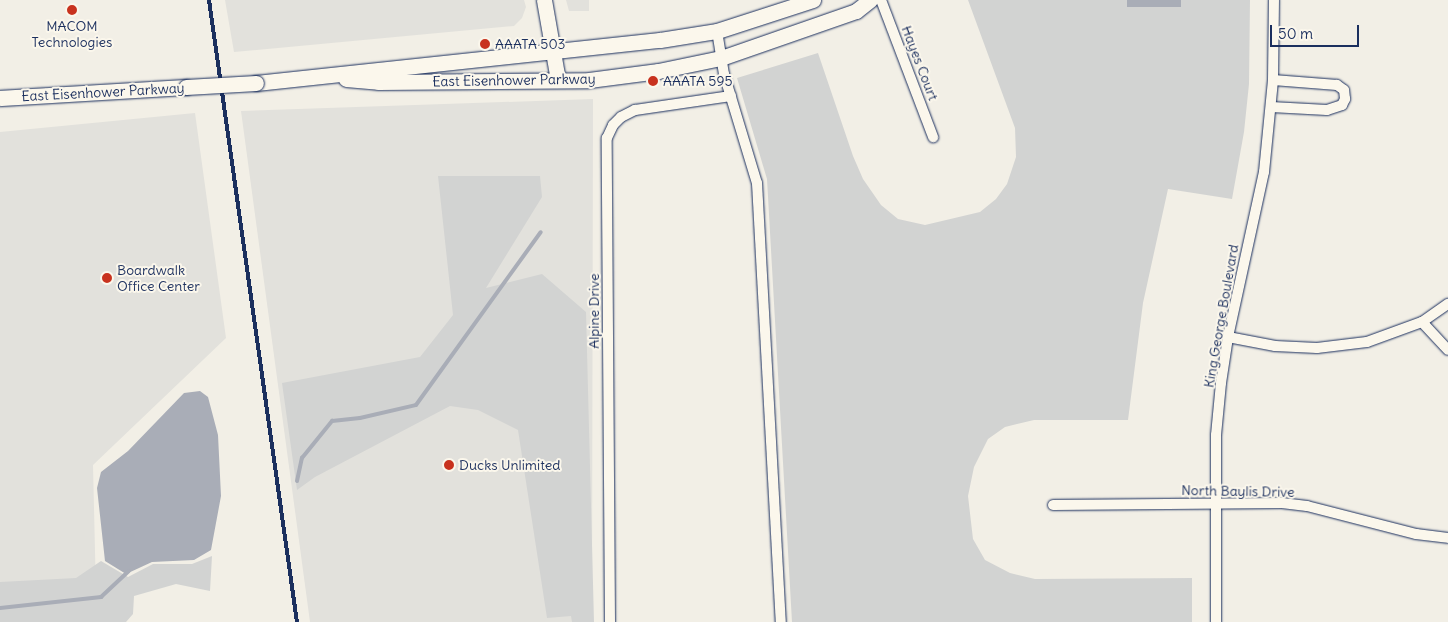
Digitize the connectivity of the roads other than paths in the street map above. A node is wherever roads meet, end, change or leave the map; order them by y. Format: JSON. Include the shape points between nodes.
{"nodes":[{"id":1,"x":544,"y":0,"type":"edge"},
{"id":2,"x":813,"y":0,"type":"edge"},
{"id":3,"x":870,"y":0,"type":"edge"},
{"id":4,"x":881,"y":0,"type":"edge"},
{"id":5,"x":1274,"y":0,"type":"edge"},
{"id":6,"x":716,"y":31,"type":"junction"},
{"id":7,"x":554,"y":52,"type":"junction"},
{"id":8,"x":721,"y":58,"type":"junction"},
{"id":9,"x":325,"y":77,"type":"junction"},
{"id":10,"x":558,"y":80,"type":"junction"},
{"id":11,"x":1273,"y":80,"type":"junction"},
{"id":12,"x":731,"y":96,"type":"junction"},
{"id":13,"x":0,"y":98,"type":"edge"},
{"id":14,"x":1271,"y":107,"type":"junction"},
{"id":15,"x":933,"y":136,"type":"dead end"},
{"id":16,"x":1447,"y":307,"type":"edge"},
{"id":17,"x":1422,"y":322,"type":"junction"},
{"id":18,"x":1228,"y":337,"type":"junction"},
{"id":19,"x":1448,"y":350,"type":"edge"},
{"id":20,"x":1215,"y":503,"type":"junction"},
{"id":21,"x":1053,"y":505,"type":"dead end"},
{"id":22,"x":1448,"y":538,"type":"edge"},
{"id":23,"x":610,"y":622,"type":"edge"},
{"id":24,"x":781,"y":622,"type":"edge"},
{"id":25,"x":1216,"y":622,"type":"edge"}],
"edges":[{"from":1,"to":7,"type":"main road"},
{"from":2,"to":6,"type":"main road","name":"East Eisenhower Parkway"},
{"from":3,"to":8,"type":"main road","name":"East Eisenhower Parkway","via":[[856,11]]},
{"from":4,"to":15,"type":"street","name":"Hayes Court"},
{"from":5,"to":11,"type":"street","name":"King George Boulevard"},
{"from":6,"to":7,"type":"main road","name":"East Eisenhower Parkway"},
{"from":6,"to":8,"type":"street"},
{"from":7,"to":9,"type":"main road","name":"East Eisenhower Parkway"},
{"from":7,"to":10,"type":"main road"},
{"from":8,"to":10,"type":"main road","name":"East Eisenhower Parkway","via":[[589,80]]},
{"from":8,"to":12,"type":"street"},
{"from":9,"to":10,"type":"main road","name":"East Eisenhower Parkway","via":[[378,82]]},
{"from":9,"to":13,"type":"main road","name":"East Eisenhower Parkway","bridge":true},
{"from":11,"to":14,"type":"street","name":"King George Boulevard"},
{"from":11,"to":14,"type":"street","via":[[1337,85],[1344,90],[1345,99],[1342,106],[1327,110]]},
{"from":12,"to":23,"type":"street","name":"Alpine Drive","via":[[634,110],[613,125],[607,138]]},
{"from":12,"to":24,"type":"street","via":[[756,183]]},
{"from":14,"to":18,"type":"street","name":"King George Boulevard","via":[[1264,172]]},
{"from":16,"to":17,"type":"street"},
{"from":17,"to":18,"type":"street","via":[[1367,342],[1316,348],[1275,346]]},
{"from":17,"to":19,"type":"street"},
{"from":18,"to":20,"type":"street","name":"King George Boulevard","via":[[1216,435]]},
{"from":20,"to":21,"type":"street","name":"North Baylis Drive"},
{"from":20,"to":22,"type":"street","name":"North Baylis Drive","via":[[1307,506],[1416,534]]},
{"from":20,"to":25,"type":"street","name":"King George Boulevard"}]}
